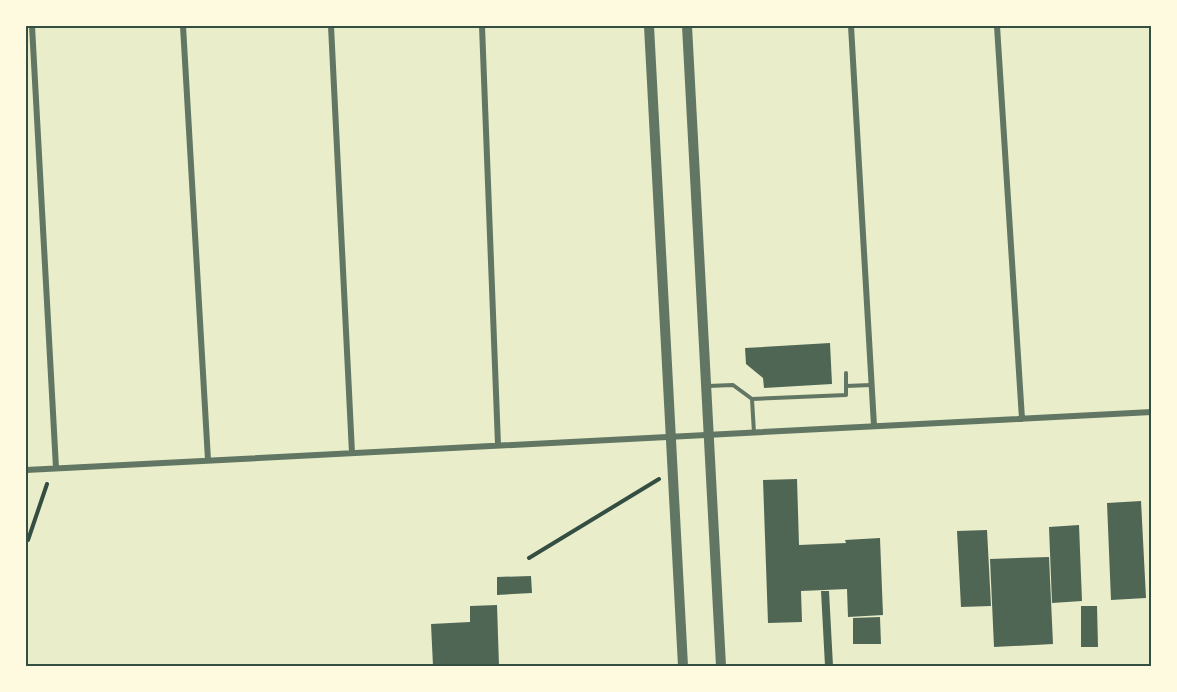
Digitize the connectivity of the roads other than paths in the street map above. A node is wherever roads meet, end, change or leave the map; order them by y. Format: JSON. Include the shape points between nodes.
{"nodes":[{"id":1,"x":32,"y":26,"type":"edge"},
{"id":2,"x":183,"y":26,"type":"edge"},
{"id":3,"x":331,"y":26,"type":"edge"},
{"id":4,"x":482,"y":26,"type":"edge"},
{"id":5,"x":649,"y":26,"type":"edge"},
{"id":6,"x":687,"y":26,"type":"edge"},
{"id":7,"x":851,"y":26,"type":"edge"},
{"id":8,"x":997,"y":26,"type":"edge"},
{"id":9,"x":846,"y":373,"type":"dead end"},
{"id":10,"x":872,"y":385,"type":"junction"},
{"id":11,"x":846,"y":386,"type":"junction"},
{"id":12,"x":706,"y":387,"type":"junction"},
{"id":13,"x":752,"y":399,"type":"junction"},
{"id":14,"x":1152,"y":412,"type":"edge"},
{"id":15,"x":1022,"y":419,"type":"junction"},
{"id":16,"x":874,"y":426,"type":"junction"},
{"id":17,"x":754,"y":432,"type":"junction"},
{"id":18,"x":709,"y":435,"type":"junction"},
{"id":19,"x":671,"y":436,"type":"junction"},
{"id":20,"x":498,"y":446,"type":"junction"},
{"id":21,"x":351,"y":453,"type":"junction"},
{"id":22,"x":208,"y":460,"type":"junction"},
{"id":23,"x":56,"y":468,"type":"junction"},
{"id":24,"x":26,"y":470,"type":"edge"},
{"id":25,"x":683,"y":666,"type":"edge"},
{"id":26,"x":721,"y":666,"type":"edge"}],
"edges":[{"from":1,"to":23,"type":"street"},
{"from":2,"to":22,"type":"street"},
{"from":3,"to":21,"type":"street"},
{"from":4,"to":20,"type":"street"},
{"from":5,"to":19,"type":"street"},
{"from":6,"to":12,"type":"street"},
{"from":7,"to":10,"type":"street"},
{"from":8,"to":15,"type":"street"},
{"from":9,"to":11,"type":"lane"},
{"from":10,"to":11,"type":"lane"},
{"from":10,"to":16,"type":"street"},
{"from":11,"to":13,"type":"lane","via":[[846,395]]},
{"from":12,"to":13,"type":"lane","via":[[733,385]]},
{"from":12,"to":18,"type":"street"},
{"from":13,"to":17,"type":"lane"},
{"from":14,"to":15,"type":"street"},
{"from":15,"to":16,"type":"street"},
{"from":16,"to":17,"type":"street"},
{"from":17,"to":18,"type":"street"},
{"from":18,"to":19,"type":"street"},
{"from":18,"to":26,"type":"street"},
{"from":19,"to":20,"type":"street"},
{"from":19,"to":25,"type":"street"},
{"from":20,"to":21,"type":"street"},
{"from":21,"to":22,"type":"street"},
{"from":22,"to":23,"type":"street"},
{"from":23,"to":24,"type":"street"}]}
